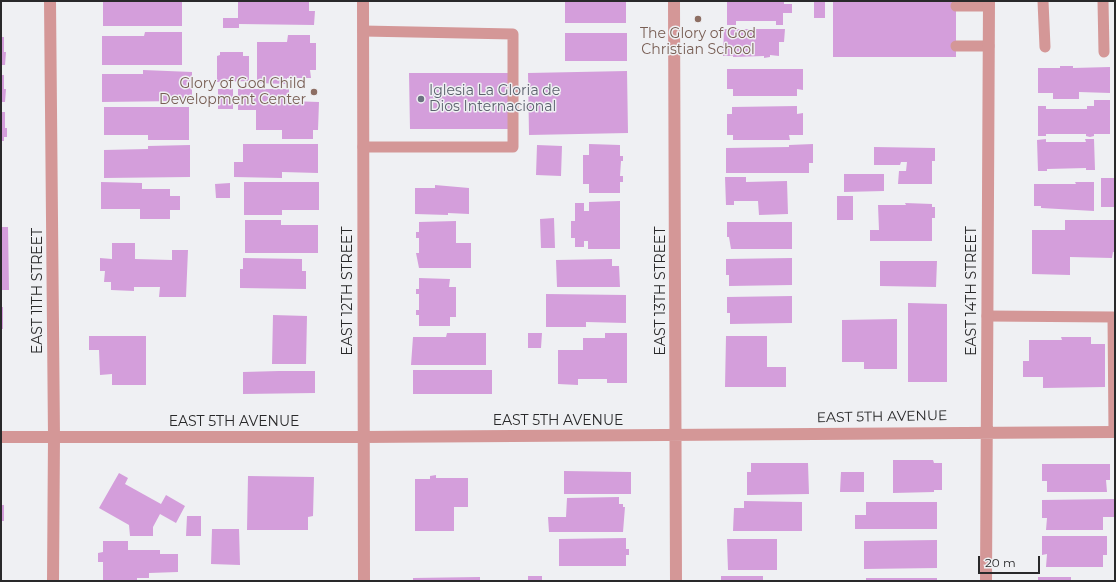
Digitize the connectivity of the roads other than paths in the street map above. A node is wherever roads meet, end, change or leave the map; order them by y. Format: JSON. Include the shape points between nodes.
{"nodes":[{"id":1,"x":50,"y":1,"type":"edge"},
{"id":2,"x":363,"y":1,"type":"edge"},
{"id":3,"x":674,"y":1,"type":"edge"},
{"id":4,"x":1043,"y":1,"type":"edge"},
{"id":5,"x":1103,"y":1,"type":"edge"},
{"id":6,"x":989,"y":3,"type":"edge"},
{"id":7,"x":956,"y":6,"type":"dead end"},
{"id":8,"x":363,"y":31,"type":"junction"},
{"id":9,"x":956,"y":46,"type":"dead end"},
{"id":10,"x":989,"y":46,"type":"junction"},
{"id":11,"x":1045,"y":47,"type":"dead end"},
{"id":12,"x":1104,"y":52,"type":"dead end"},
{"id":13,"x":363,"y":147,"type":"junction"},
{"id":14,"x":987,"y":316,"type":"junction"},
{"id":15,"x":986,"y":431,"type":"junction"},
{"id":16,"x":1114,"y":432,"type":"edge"},
{"id":17,"x":677,"y":434,"type":"junction"},
{"id":18,"x":1,"y":437,"type":"edge"},
{"id":19,"x":54,"y":437,"type":"junction"},
{"id":20,"x":364,"y":437,"type":"junction"},
{"id":21,"x":53,"y":581,"type":"edge"},
{"id":22,"x":364,"y":581,"type":"edge"},
{"id":23,"x":676,"y":581,"type":"edge"},
{"id":24,"x":986,"y":581,"type":"edge"}],
"edges":[{"from":1,"to":19,"type":"street","name":"EAST 11TH STREET"},
{"from":2,"to":8,"type":"street","name":"EAST 12TH STREET"},
{"from":3,"to":17,"type":"street","name":"EAST 13TH STREET"},
{"from":4,"to":11,"type":"lane"},
{"from":5,"to":12,"type":"lane"},
{"from":6,"to":7,"type":"lane"},
{"from":6,"to":10,"type":"street","name":"EAST 14TH STREET"},
{"from":8,"to":13,"type":"street","name":"EAST 12TH STREET"},
{"from":8,"to":13,"type":"lane","via":[[513,34],[513,147]]},
{"from":9,"to":10,"type":"lane"},
{"from":10,"to":14,"type":"street","name":"EAST 14TH STREET"},
{"from":13,"to":20,"type":"street","name":"EAST 12TH STREET"},
{"from":14,"to":15,"type":"street","name":"EAST 14TH STREET"},
{"from":14,"to":16,"type":"lane","via":[[1114,317]]},
{"from":15,"to":16,"type":"street","name":"EAST 5TH AVENUE"},
{"from":15,"to":17,"type":"street","name":"EAST 5TH AVENUE"},
{"from":15,"to":24,"type":"street","name":"EAST 14TH STREET"},
{"from":17,"to":20,"type":"street","name":"EAST 5TH AVENUE"},
{"from":17,"to":23,"type":"street","name":"EAST 13TH STREET"},
{"from":18,"to":19,"type":"street","name":"EAST 5TH AVENUE"},
{"from":19,"to":20,"type":"street","name":"EAST 5TH AVENUE"},
{"from":19,"to":21,"type":"street","name":"EAST 11TH STREET"},
{"from":20,"to":22,"type":"street","name":"EAST 12TH STREET"}]}
